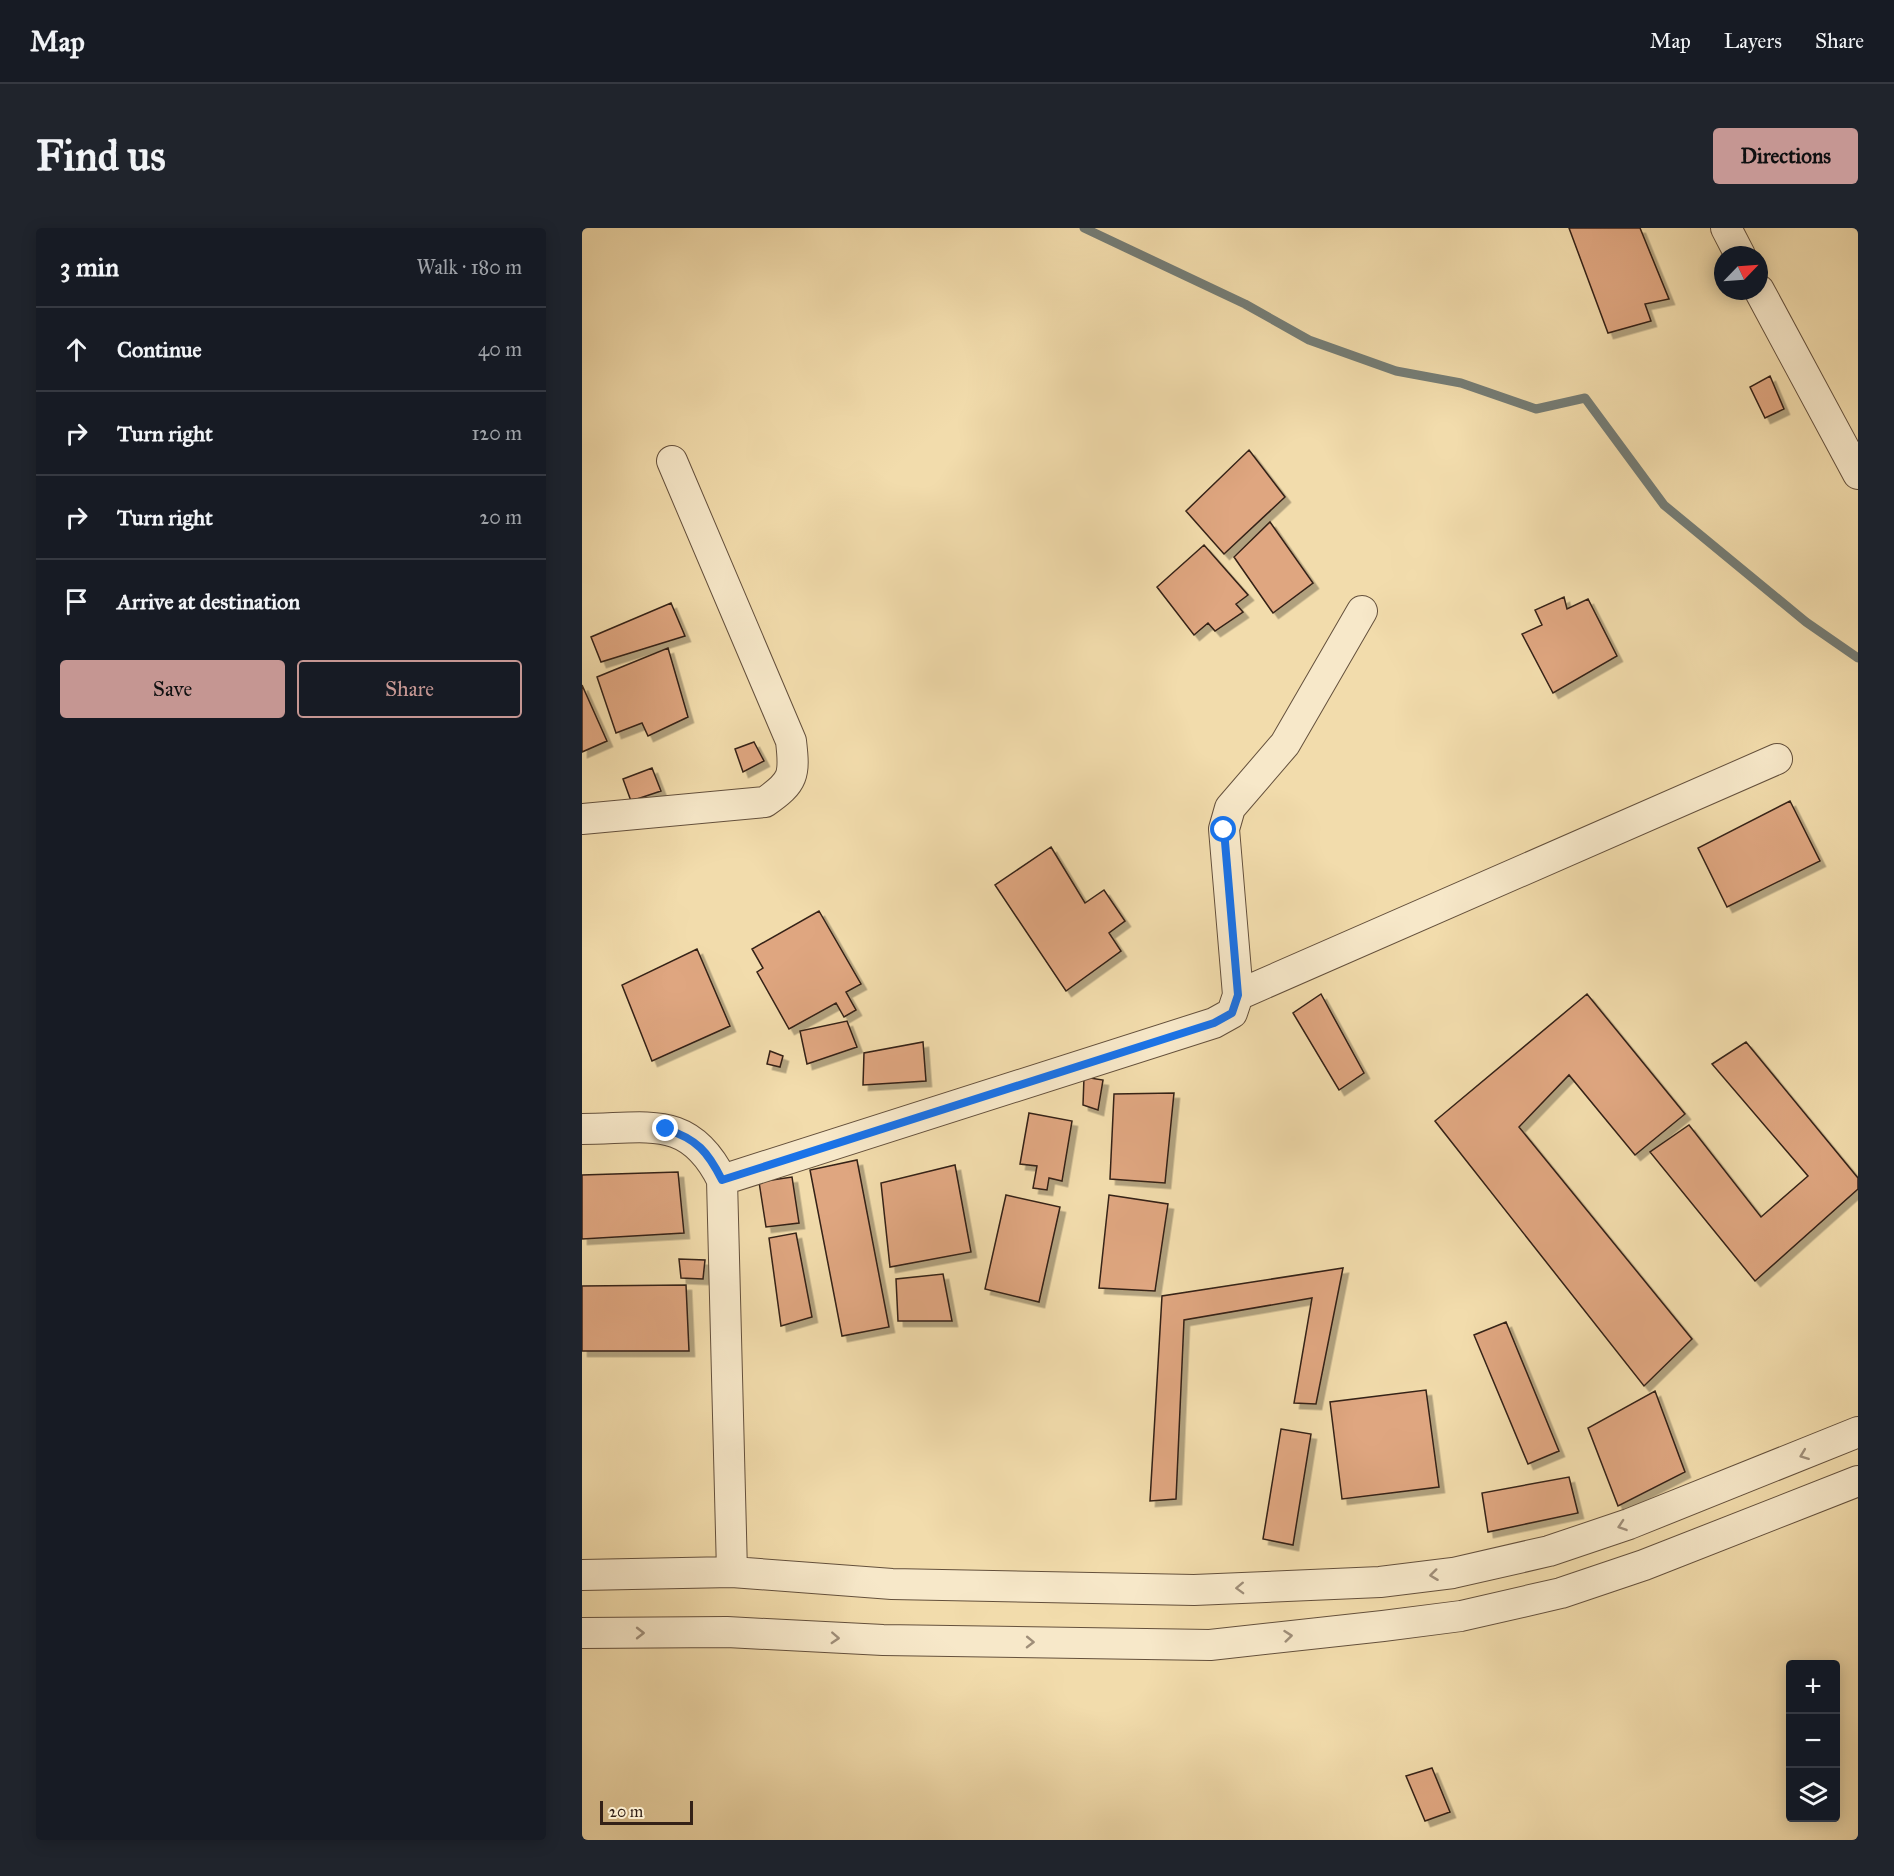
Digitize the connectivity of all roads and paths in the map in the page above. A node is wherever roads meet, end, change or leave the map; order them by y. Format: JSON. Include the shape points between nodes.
{"nodes":[{"id":1,"x":1726,"y":228,"type":"edge"},
{"id":2,"x":1735,"y":246,"type":"edge"},
{"id":3,"x":1764,"y":300,"type":"edge"},
{"id":4,"x":672,"y":461,"type":"dead end"},
{"id":5,"x":1858,"y":474,"type":"edge"},
{"id":6,"x":1362,"y":611,"type":"dead end"},
{"id":7,"x":1777,"y":759,"type":"dead end"},
{"id":8,"x":582,"y":819,"type":"edge"},
{"id":9,"x":1238,"y":995,"type":"junction"},
{"id":10,"x":582,"y":1129,"type":"edge"},
{"id":11,"x":722,"y":1180,"type":"junction"},
{"id":12,"x":1858,"y":1432,"type":"edge"},
{"id":13,"x":1858,"y":1481,"type":"edge"},
{"id":14,"x":732,"y":1572,"type":"junction"},
{"id":15,"x":582,"y":1575,"type":"edge"},
{"id":16,"x":582,"y":1633,"type":"edge"}],
"edges":[{"from":1,"to":2,"type":"street"},
{"from":3,"to":5,"type":"street"},
{"from":4,"to":8,"type":"street","via":[[791,741],[794,767],[785,788],[765,802]]},
{"from":6,"to":9,"type":"street","via":[[1285,744],[1230,808],[1224,830]]},
{"from":7,"to":9,"type":"street"},
{"from":9,"to":11,"type":"street","via":[[1232,1013],[1214,1023]]},
{"from":10,"to":11,"type":"street","via":[[666,1129],[688,1136],[711,1158]]},
{"from":11,"to":14,"type":"street"},
{"from":12,"to":14,"type":"street","one_way":true,"via":[[1629,1524],[1549,1551],[1453,1573],[1380,1582],[1194,1590],[891,1584]]},
{"from":16,"to":13,"type":"street","one_way":true,"via":[[727,1632],[883,1640],[1210,1645],[1383,1626],[1461,1616],[1561,1593],[1644,1565]]},
{"from":14,"to":15,"type":"street"}]}
